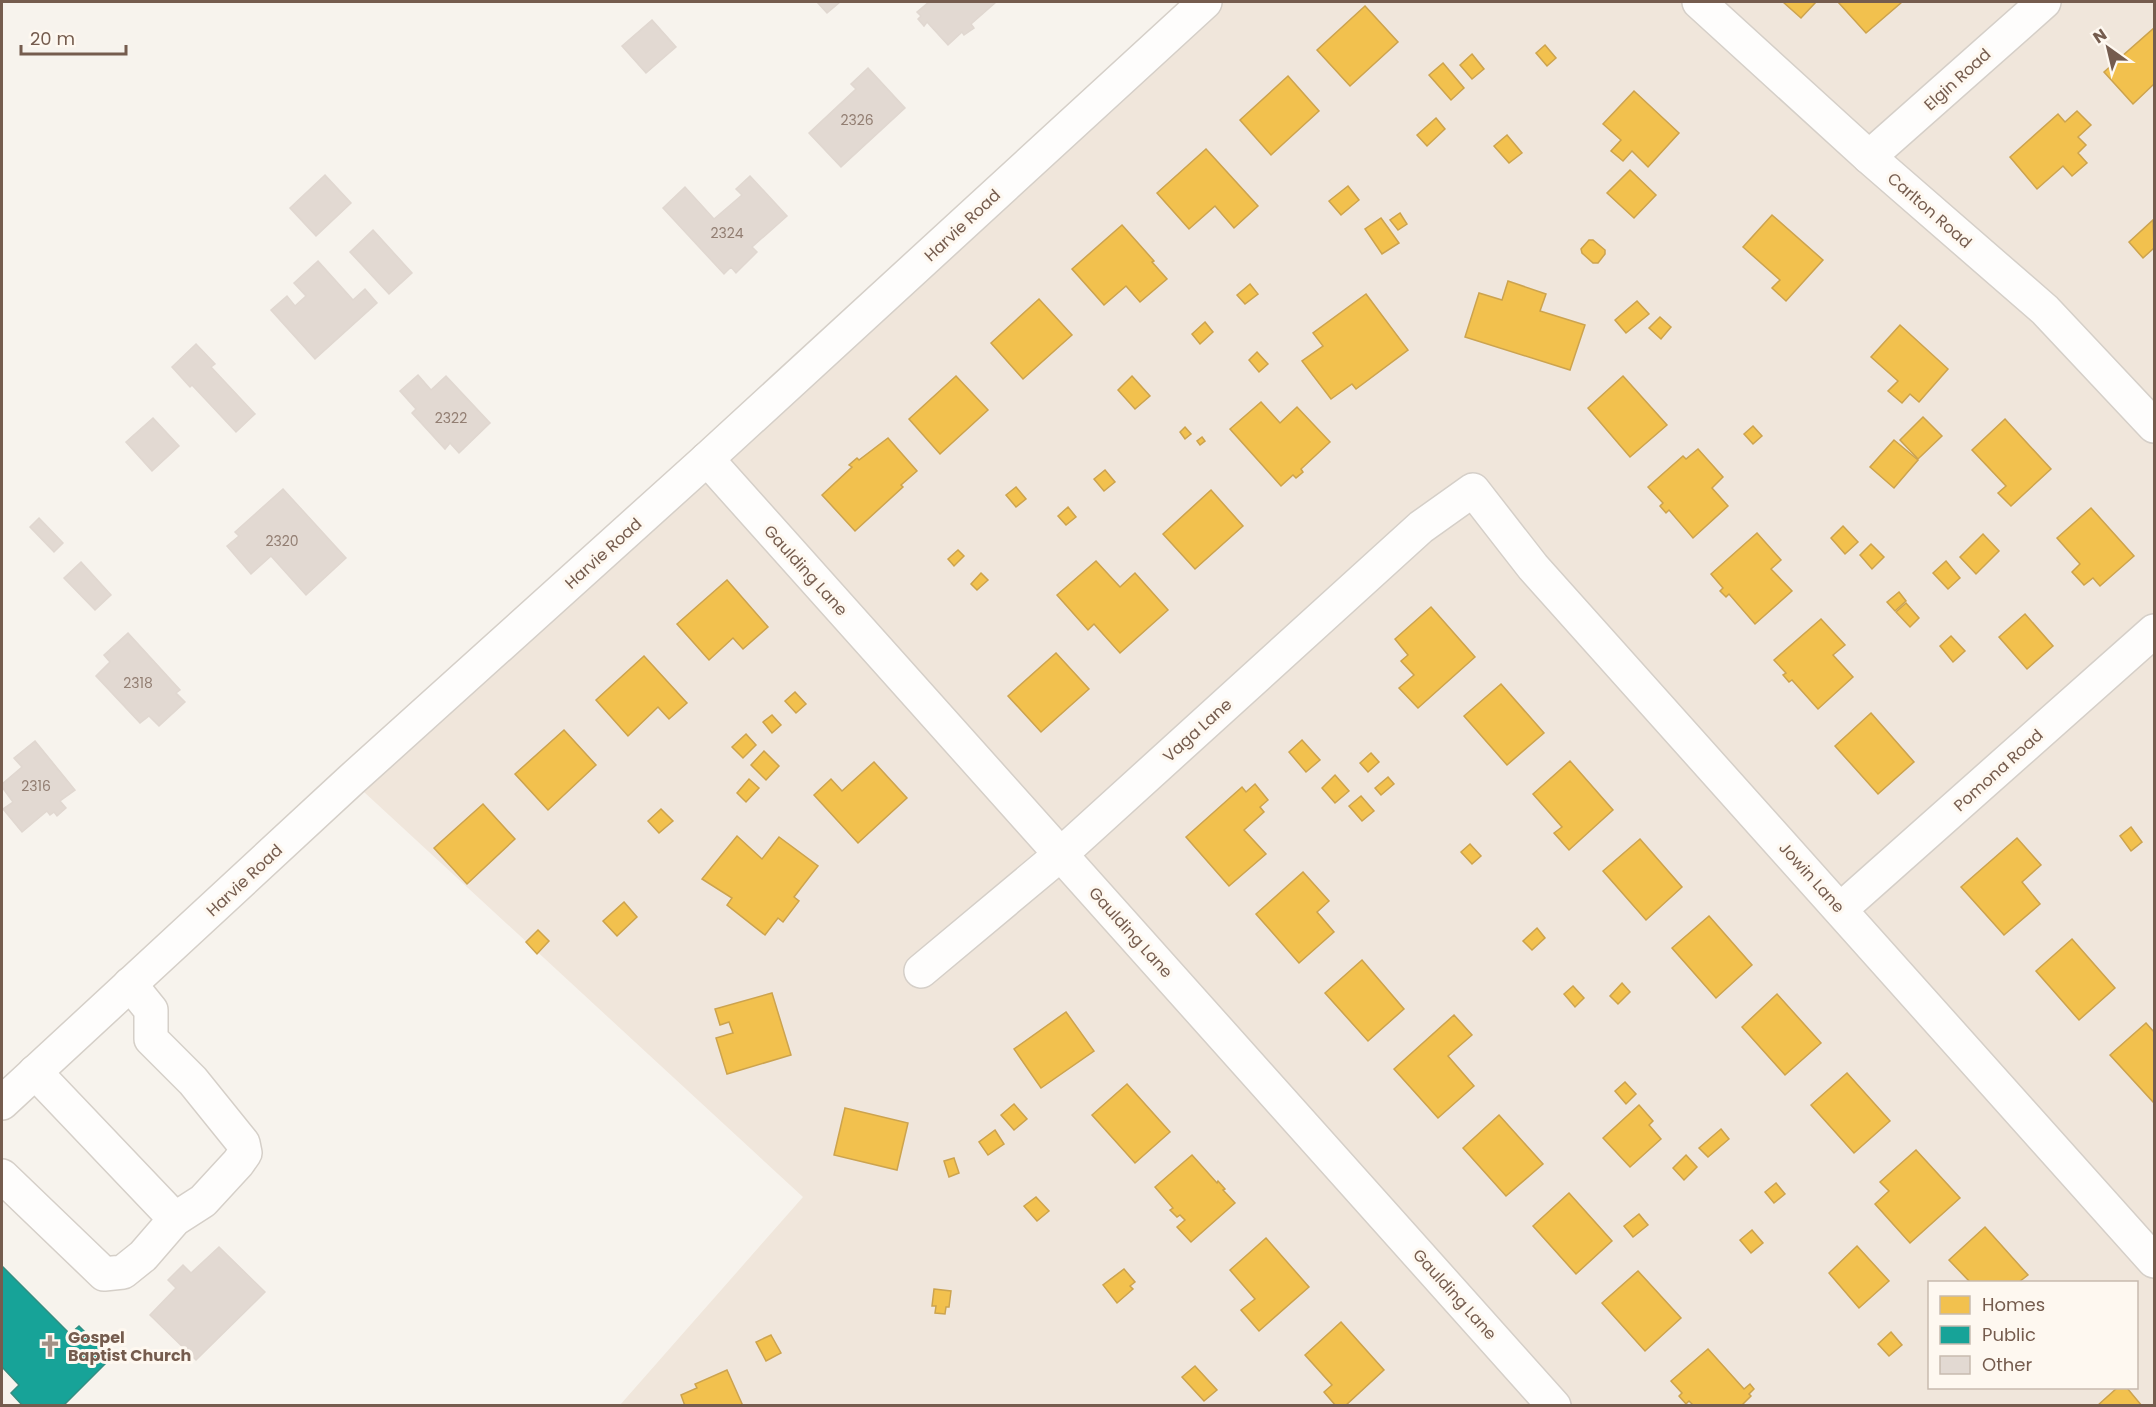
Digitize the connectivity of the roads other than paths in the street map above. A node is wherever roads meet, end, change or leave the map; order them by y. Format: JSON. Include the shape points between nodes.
{"nodes":[{"id":1,"x":1205,"y":2,"type":"edge"},
{"id":2,"x":1699,"y":2,"type":"edge"},
{"id":3,"x":2044,"y":2,"type":"edge"},
{"id":4,"x":1869,"y":157,"type":"junction"},
{"id":5,"x":2154,"y":426,"type":"edge"},
{"id":6,"x":707,"y":459,"type":"junction"},
{"id":7,"x":1473,"y":490,"type":"joint"},
{"id":8,"x":2154,"y":632,"type":"edge"},
{"id":9,"x":1061,"y":854,"type":"junction"},
{"id":10,"x":1841,"y":909,"type":"junction"},
{"id":11,"x":921,"y":971,"type":"dead end"},
{"id":12,"x":130,"y":984,"type":"junction"},
{"id":13,"x":35,"y":1072,"type":"junction"},
{"id":14,"x":2,"y":1103,"type":"edge"},
{"id":15,"x":2,"y":1176,"type":"edge"},
{"id":16,"x":175,"y":1219,"type":"junction"},
{"id":17,"x":2154,"y":1261,"type":"edge"},
{"id":18,"x":1554,"y":1406,"type":"edge"}],
"edges":[{"from":1,"to":6,"type":"street","name":"Harvie Road"},
{"from":2,"to":4,"type":"street","name":"Carlton Road"},
{"from":3,"to":4,"type":"street","name":"Elgin Road"},
{"from":4,"to":5,"type":"street","name":"Carlton Road","via":[[2045,310]]},
{"from":6,"to":9,"type":"street","name":"Gaulding Lane"},
{"from":6,"to":12,"type":"street","name":"Harvie Road"},
{"from":7,"to":9,"type":"street","name":"Vaga Lane","via":[[1421,527]]},
{"from":7,"to":10,"type":"street","name":"Jowin Lane","via":[[1533,567]]},
{"from":8,"to":10,"type":"street","name":"Pomona Road"},
{"from":9,"to":11,"type":"street","name":"Vaga Lane"},
{"from":9,"to":18,"type":"street","name":"Gaulding Lane"},
{"from":10,"to":17,"type":"street","name":"Jowin Lane"},
{"from":12,"to":13,"type":"street","name":"Harvie Road"},
{"from":12,"to":16,"type":"street","via":[[151,1010],[151,1039],[193,1081],[243,1143],[245,1153],[203,1201]]},
{"from":13,"to":14,"type":"street","name":"Harvie Road"},
{"from":13,"to":16,"type":"street"},
{"from":15,"to":16,"type":"street","via":[[104,1274],[123,1272],[142,1257]]}]}
